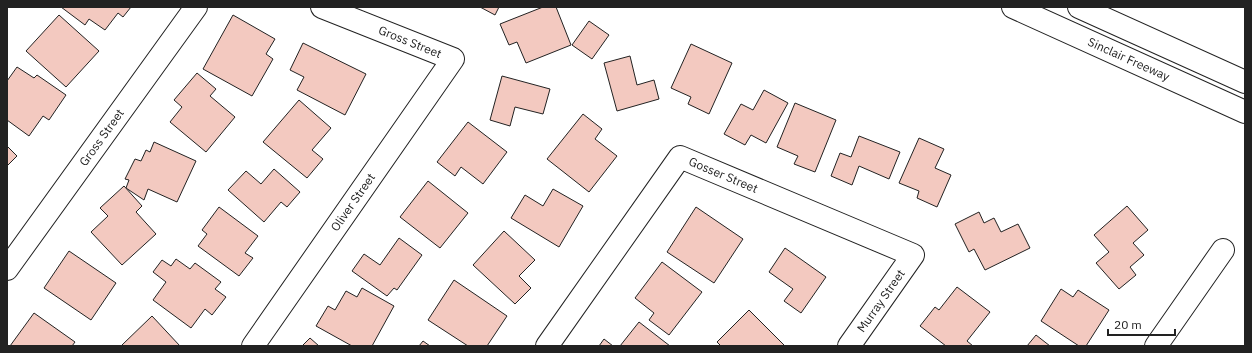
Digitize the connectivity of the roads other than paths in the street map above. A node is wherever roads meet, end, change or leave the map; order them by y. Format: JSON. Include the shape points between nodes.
{"nodes":[{"id":1,"x":196,"y":7,"type":"edge"},
{"id":2,"x":322,"y":7,"type":"edge"},
{"id":3,"x":1013,"y":7,"type":"edge"},
{"id":4,"x":1079,"y":7,"type":"edge"},
{"id":5,"x":453,"y":59,"type":"joint"},
{"id":6,"x":1245,"y":82,"type":"edge"},
{"id":7,"x":1245,"y":112,"type":"edge"},
{"id":8,"x":1223,"y":250,"type":"dead end"},
{"id":9,"x":912,"y":255,"type":"joint"},
{"id":10,"x":7,"y":269,"type":"edge"},
{"id":11,"x":253,"y":346,"type":"edge"},
{"id":12,"x":547,"y":346,"type":"edge"},
{"id":13,"x":849,"y":346,"type":"edge"},
{"id":14,"x":1156,"y":346,"type":"edge"}],
"edges":[{"from":1,"to":10,"type":"main road","name":"Gross Street"},
{"from":2,"to":5,"type":"main road","name":"Gross Street"},
{"from":3,"to":7,"type":"main road","name":"Sinclair Freeway"},
{"from":4,"to":6,"type":"main road"},
{"from":5,"to":11,"type":"main road","name":"Oliver Street"},
{"from":8,"to":14,"type":"main road"},
{"from":9,"to":12,"type":"main road","name":"Gosser Street","via":[[680,157]]},
{"from":9,"to":13,"type":"main road","name":"Murray Street"}]}
